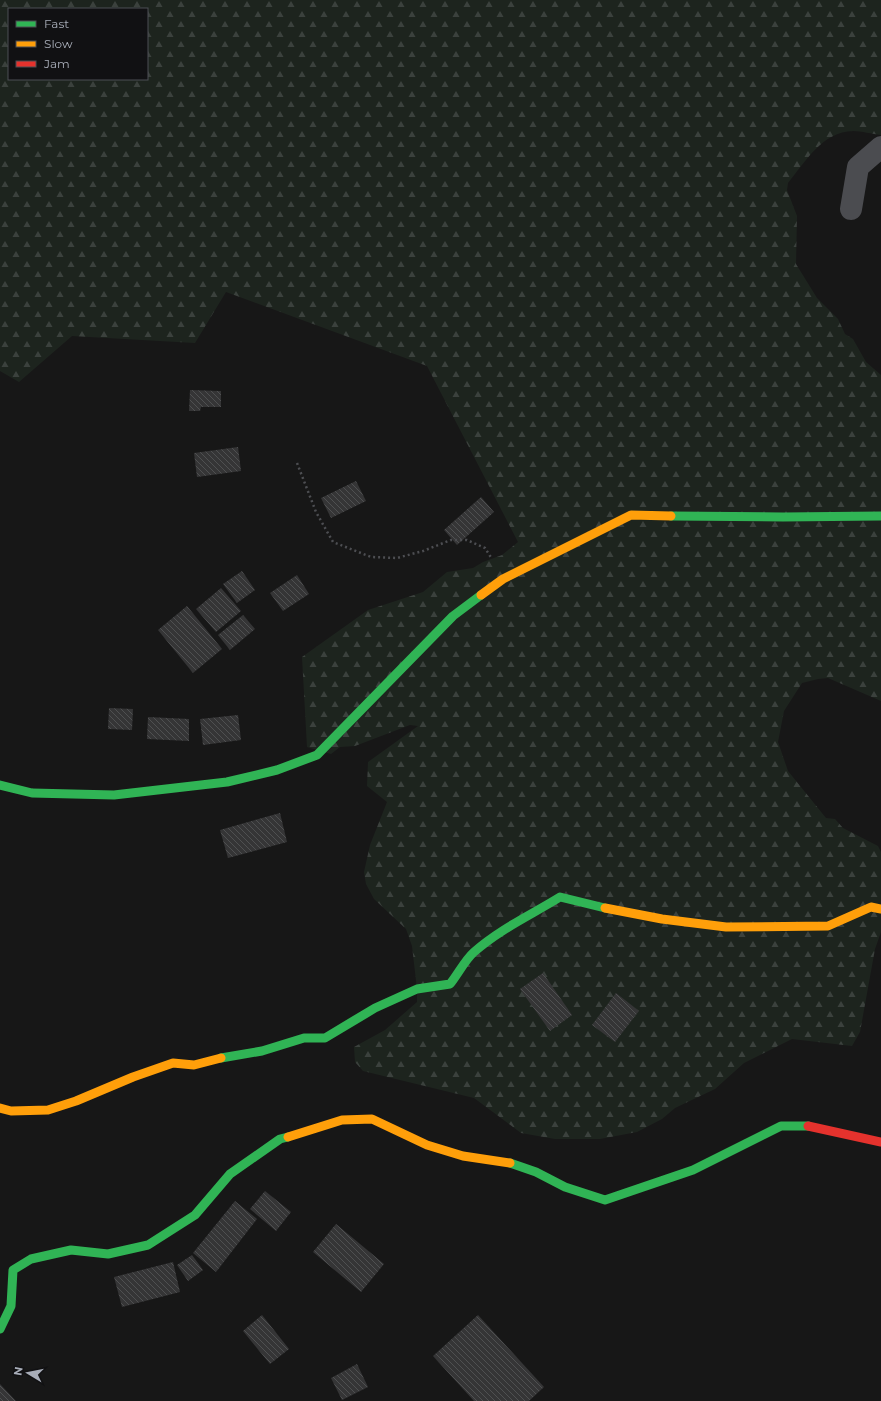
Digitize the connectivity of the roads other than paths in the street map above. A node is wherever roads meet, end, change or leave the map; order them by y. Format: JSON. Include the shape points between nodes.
{"nodes":[{"id":1,"x":881,"y":147,"type":"edge"},
{"id":2,"x":851,"y":209,"type":"dead end"},
{"id":3,"x":881,"y":516,"type":"edge"},
{"id":4,"x":0,"y":785,"type":"edge"},
{"id":5,"x":881,"y":909,"type":"edge"},
{"id":6,"x":0,"y":1108,"type":"edge"},
{"id":7,"x":881,"y":1142,"type":"edge"},
{"id":8,"x":0,"y":1329,"type":"edge"}],
"edges":[{"from":1,"to":2,"type":"street","via":[[858,167]]},
{"from":3,"to":4,"type":"street","via":[[631,515],[503,579],[453,616],[317,755],[277,770],[227,782],[114,795],[32,793]]},
{"from":5,"to":6,"type":"street","via":[[871,906],[828,926],[726,927],[662,919],[560,897],[500,932],[472,953],[450,984],[417,989],[375,1008],[325,1038],[304,1038],[262,1051],[194,1065],[173,1063],[48,1110],[10,1111]]},
{"from":7,"to":8,"type":"street","via":[[810,1126],[781,1126],[693,1170],[605,1200],[565,1187],[512,1163],[463,1156],[427,1145],[372,1119],[342,1120],[280,1139],[230,1174],[195,1215],[148,1245],[108,1254],[71,1250],[31,1259],[13,1270],[11,1306]]}]}
